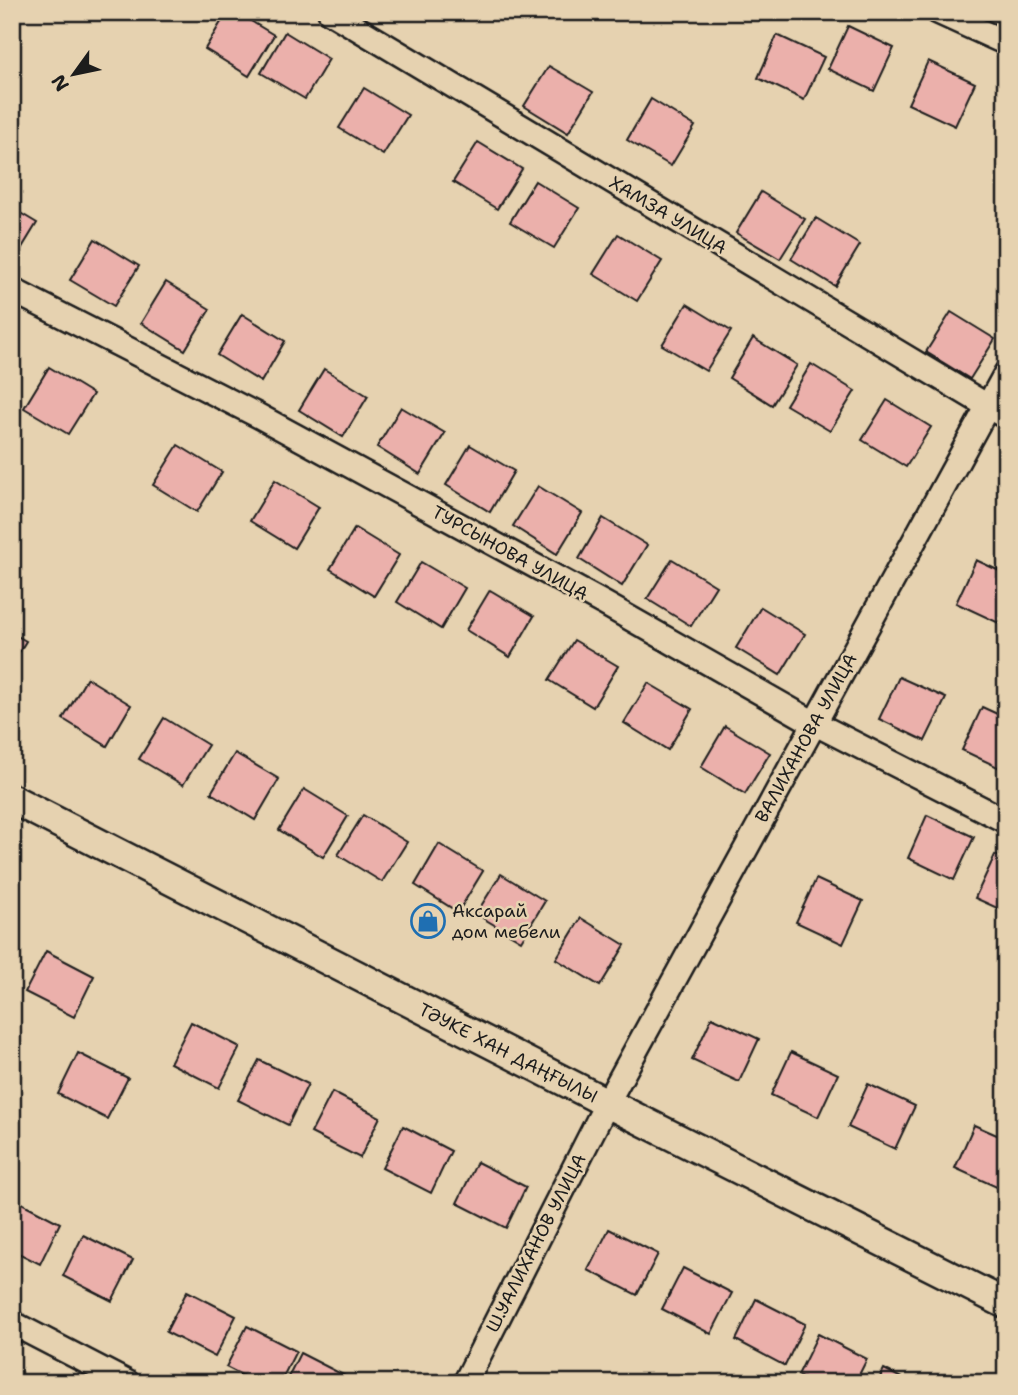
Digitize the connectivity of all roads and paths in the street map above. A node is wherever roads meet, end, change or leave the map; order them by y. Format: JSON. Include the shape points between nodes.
{"nodes":[{"id":1,"x":330,"y":12,"type":"edge"},
{"id":2,"x":938,"y":12,"type":"edge"},
{"id":3,"x":1006,"y":43,"type":"edge"},
{"id":4,"x":12,"y":290,"type":"edge"},
{"id":5,"x":1006,"y":373,"type":"edge"},
{"id":6,"x":996,"y":412,"type":"edge"},
{"id":7,"x":814,"y":723,"type":"junction"},
{"id":8,"x":12,"y":799,"type":"edge"},
{"id":9,"x":1006,"y":821,"type":"edge"},
{"id":10,"x":607,"y":1103,"type":"junction"},
{"id":11,"x":1006,"y":1304,"type":"edge"},
{"id":12,"x":12,"y":1323,"type":"edge"},
{"id":13,"x":128,"y":1383,"type":"edge"},
{"id":14,"x":465,"y":1383,"type":"edge"}],
"edges":[{"from":1,"to":6,"type":"street","name":"ХАМЗА УЛИЦА"},
{"from":2,"to":3,"type":"street"},
{"from":4,"to":7,"type":"street","name":"ТУРСЫНОВА УЛИЦА","via":[[257,415]]},
{"from":5,"to":6,"type":"street","name":"ВАЛИХАНОВА УЛИЦА"},
{"from":6,"to":7,"type":"street","name":"ВАЛИХАНОВА УЛИЦА"},
{"from":7,"to":9,"type":"street","name":"ТУРСЫНОВА УЛИЦА"},
{"from":7,"to":10,"type":"street","name":"ВАЛИХАНОВА УЛИЦА"},
{"from":8,"to":10,"type":"street","name":"ТӘУКЕ ХАН ДАҢҒЫЛЫ"},
{"from":10,"to":11,"type":"street","name":"ТӘУКЕ ХАН ДАҢҒЫЛЫ"},
{"from":10,"to":14,"type":"street","name":"Ш.УАЛИХАНОВ УЛИЦА"},
{"from":12,"to":13,"type":"street"}]}
